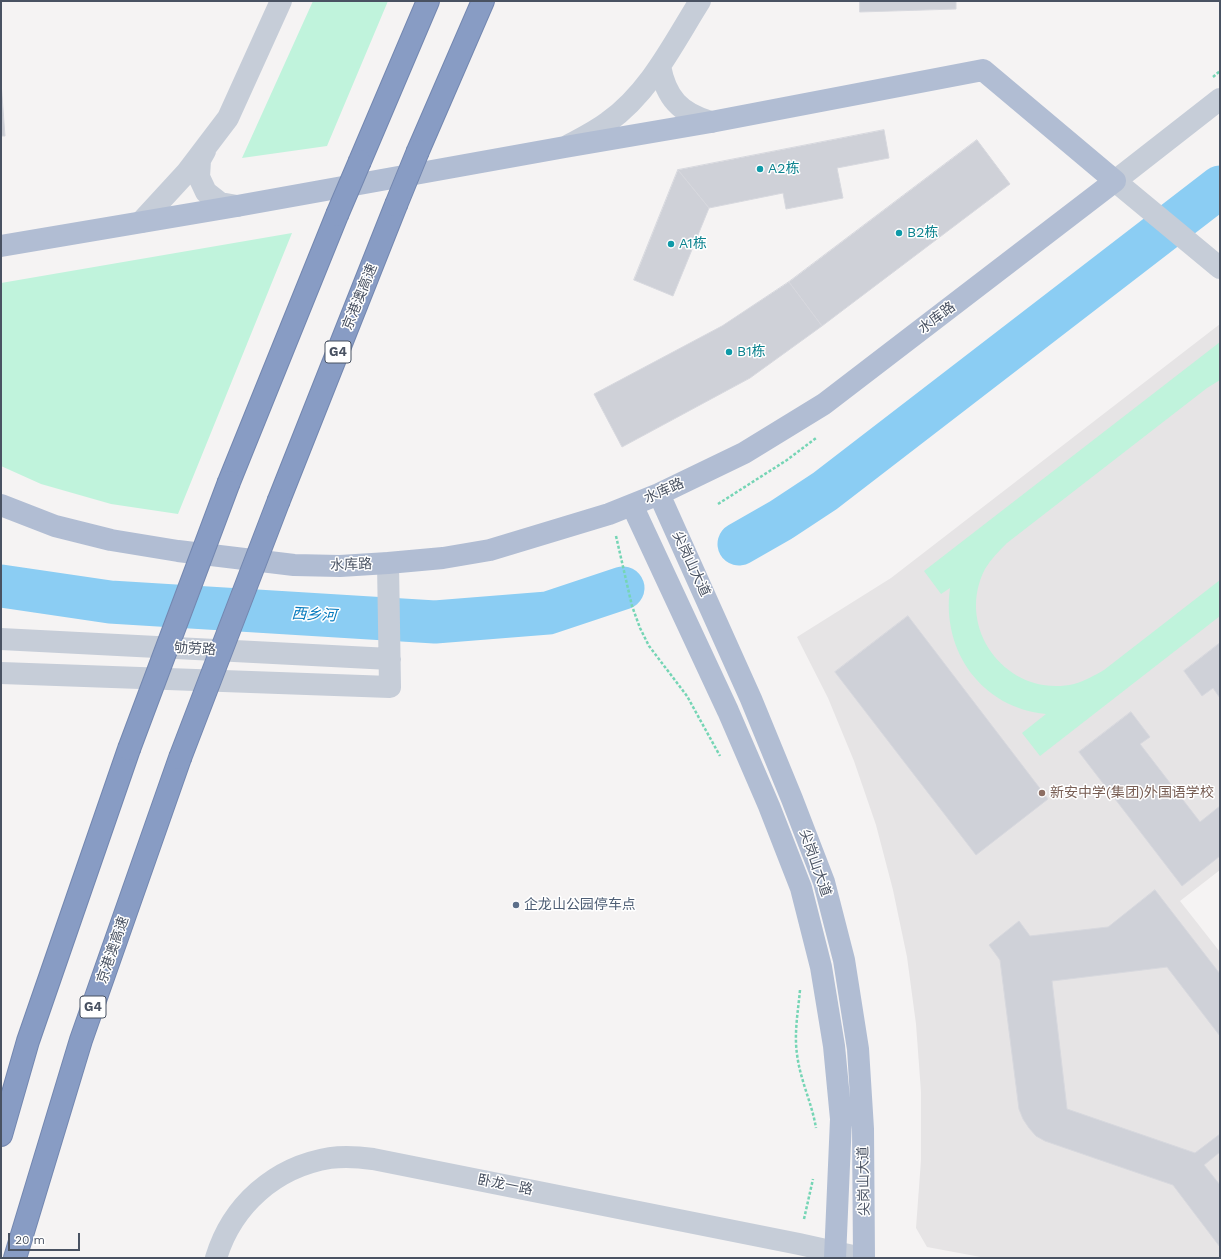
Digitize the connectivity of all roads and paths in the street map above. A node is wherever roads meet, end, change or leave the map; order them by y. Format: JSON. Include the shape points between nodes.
{"nodes":[{"id":1,"x":281,"y":1,"type":"edge"},
{"id":2,"x":428,"y":1,"type":"edge"},
{"id":3,"x":483,"y":1,"type":"edge"},
{"id":4,"x":700,"y":1,"type":"edge"},
{"id":5,"x":660,"y":66,"type":"junction"},
{"id":6,"x":1220,"y":99,"type":"edge"},
{"id":7,"x":711,"y":122,"type":"junction"},
{"id":8,"x":208,"y":145,"type":"junction"},
{"id":9,"x":566,"y":147,"type":"junction"},
{"id":10,"x":1116,"y":181,"type":"junction"},
{"id":11,"x":236,"y":206,"type":"junction"},
{"id":12,"x":141,"y":222,"type":"junction"},
{"id":13,"x":1,"y":246,"type":"edge"},
{"id":14,"x":1213,"y":263,"type":"edge"},
{"id":15,"x":659,"y":494,"type":"junction"},
{"id":16,"x":1,"y":505,"type":"edge"},
{"id":17,"x":632,"y":505,"type":"junction"},
{"id":18,"x":616,"y":540,"type":"dead end"},
{"id":19,"x":388,"y":563,"type":"junction"},
{"id":20,"x":1,"y":639,"type":"edge"},
{"id":21,"x":390,"y":658,"type":"junction"},
{"id":22,"x":1,"y":673,"type":"edge"},
{"id":23,"x":722,"y":760,"type":"dead end"},
{"id":24,"x":800,"y":986,"type":"dead end"},
{"id":25,"x":816,"y":1132,"type":"dead end"},
{"id":26,"x":1,"y":1135,"type":"edge"},
{"id":27,"x":815,"y":1174,"type":"dead end"},
{"id":28,"x":804,"y":1219,"type":"dead end"},
{"id":29,"x":836,"y":1255,"type":"edge"},
{"id":30,"x":15,"y":1258,"type":"edge"},
{"id":31,"x":216,"y":1258,"type":"edge"},
{"id":32,"x":863,"y":1258,"type":"edge"}],
"edges":[{"from":1,"to":8,"type":"street","via":[[228,118]]},
{"from":2,"to":26,"type":"highway","bridge":true,"via":[[337,215],[229,482],[129,749],[28,1042]]},
{"from":3,"to":30,"type":"highway","name":"京港澳高速","number":"G4","bridge":true,"via":[[396,204],[180,758],[81,1040]]},
{"from":4,"to":5,"type":"street"},
{"from":5,"to":7,"type":"street","via":[[662,80],[676,103],[686,112]]},
{"from":5,"to":9,"type":"street","via":[[645,87],[609,122]]},
{"from":6,"to":10,"type":"street","name":"水库路"},
{"from":7,"to":9,"type":"main road"},
{"from":7,"to":10,"type":"main road","via":[[984,70]]},
{"from":8,"to":11,"type":"street","via":[[200,160],[199,177],[206,192],[220,203]]},
{"from":8,"to":12,"type":"street"},
{"from":9,"to":11,"type":"main road"},
{"from":10,"to":14,"type":"street"},
{"from":10,"to":15,"type":"main road","name":"水库路","via":[[824,404],[744,453]]},
{"from":11,"to":12,"type":"main road"},
{"from":12,"to":13,"type":"main road"},
{"from":15,"to":17,"type":"main road","name":"水库路"},
{"from":15,"to":32,"type":"main road","name":"尖岗山大道","via":[[751,699],[824,882],[844,960],[858,1049],[863,1129]]},
{"from":16,"to":19,"type":"main road","name":"水库路","via":[[62,528],[111,540],[294,565]]},
{"from":17,"to":19,"type":"main road","name":"水库路","via":[[596,519],[490,550]]},
{"from":17,"to":29,"type":"main road","name":"尖岗山大道","via":[[728,711],[801,888],[821,967],[834,1046],[840,1111]]},
{"from":18,"to":23,"type":"path","via":[[640,628],[649,646],[687,696]]},
{"from":19,"to":21,"type":"street"},
{"from":20,"to":21,"type":"street","name":"劬劳路"},
{"from":21,"to":22,"type":"street","via":[[390,687]]},
{"from":24,"to":25,"type":"path","via":[[795,1037],[800,1072]]},
{"from":27,"to":28,"type":"path"},
{"from":29,"to":31,"type":"street","name":"卧龙一路","via":[[373,1159],[352,1157],[310,1162],[272,1181],[240,1210],[229,1227]]},
{"from":29,"to":32,"type":"street","name":"卧龙一路"}]}
